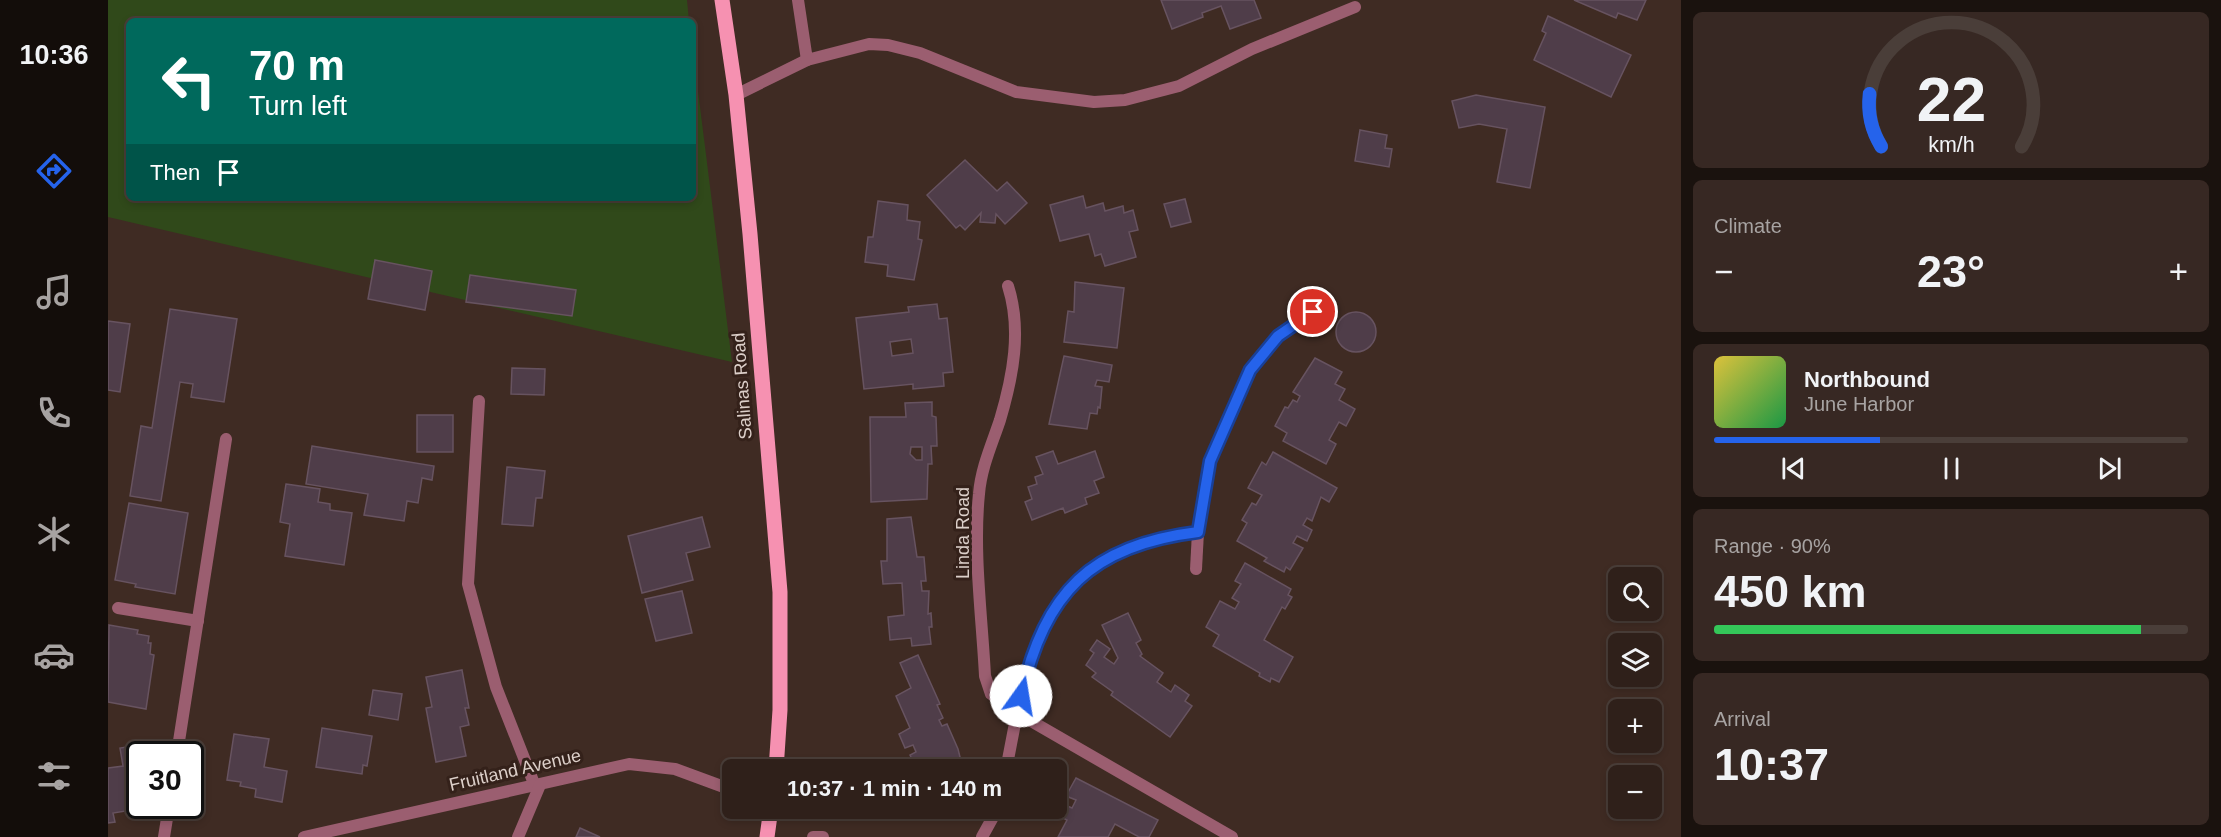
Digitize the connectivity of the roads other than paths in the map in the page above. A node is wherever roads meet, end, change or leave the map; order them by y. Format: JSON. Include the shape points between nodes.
{"nodes":[{"id":1,"x":722,"y":0,"type":"edge"},
{"id":2,"x":798,"y":0,"type":"edge"},
{"id":3,"x":1355,"y":7,"type":"dead end"},
{"id":4,"x":807,"y":60,"type":"junction"},
{"id":5,"x":736,"y":95,"type":"junction"},
{"id":6,"x":1008,"y":286,"type":"dead end"},
{"id":7,"x":1313,"y":312,"type":"dead end"},
{"id":8,"x":479,"y":401,"type":"dead end"},
{"id":9,"x":226,"y":439,"type":"dead end"},
{"id":10,"x":1198,"y":532,"type":"junction"},
{"id":11,"x":1196,"y":569,"type":"dead end"},
{"id":12,"x":118,"y":608,"type":"dead end"},
{"id":13,"x":198,"y":621,"type":"junction"},
{"id":14,"x":1017,"y":713,"type":"junction"},
{"id":15,"x":179,"y":741,"type":"edge"},
{"id":16,"x":777,"y":759,"type":"edge"},
{"id":17,"x":1008,"y":759,"type":"edge"},
{"id":18,"x":537,"y":785,"type":"junction"},
{"id":19,"x":722,"y":786,"type":"edge"},
{"id":20,"x":167,"y":819,"type":"edge"},
{"id":21,"x":769,"y":819,"type":"edge"},
{"id":22,"x":992,"y":819,"type":"edge"},
{"id":23,"x":164,"y":837,"type":"edge"},
{"id":24,"x":304,"y":837,"type":"edge"},
{"id":25,"x":518,"y":837,"type":"edge"},
{"id":26,"x":767,"y":837,"type":"edge"},
{"id":27,"x":813,"y":837,"type":"edge"},
{"id":28,"x":823,"y":837,"type":"edge"},
{"id":29,"x":982,"y":837,"type":"edge"},
{"id":30,"x":1232,"y":837,"type":"edge"}],
"edges":[{"from":1,"to":5,"type":"main road","name":"Salinas Road"},
{"from":2,"to":4,"type":"street"},
{"from":3,"to":4,"type":"street","via":[[1262,45],[1179,86],[1125,100],[1094,102],[1016,92],[920,53],[888,45],[869,44]]},
{"from":4,"to":5,"type":"street"},
{"from":5,"to":16,"type":"main road","name":"Salinas Road","via":[[780,592]]},
{"from":6,"to":14,"type":"street","name":"Linda Road","via":[[1015,317],[1014,350],[1002,410],[981,480],[978,513],[985,676],[992,694]]},
{"from":7,"to":10,"type":"street","via":[[1278,336],[1250,370],[1210,461]]},
{"from":8,"to":18,"type":"street","via":[[468,584],[496,687]]},
{"from":9,"to":13,"type":"street"},
{"from":10,"to":11,"type":"street"},
{"from":10,"to":14,"type":"street","via":[[1132,545],[1093,567],[1076,582],[1052,612],[1036,642]]},
{"from":12,"to":13,"type":"street"},
{"from":13,"to":15,"type":"street"},
{"from":14,"to":17,"type":"street"},
{"from":14,"to":30,"type":"street","name":"Linda Road"},
{"from":18,"to":19,"type":"street","name":"Fruitland Avenue","via":[[615,765],[642,764],[675,769]]},
{"from":18,"to":24,"type":"street","name":"Fruitland Avenue"},
{"from":18,"to":25,"type":"street"},
{"from":20,"to":23,"type":"street"},
{"from":21,"to":26,"type":"main road"},
{"from":22,"to":29,"type":"street"},
{"from":27,"to":28,"type":"street"}]}
